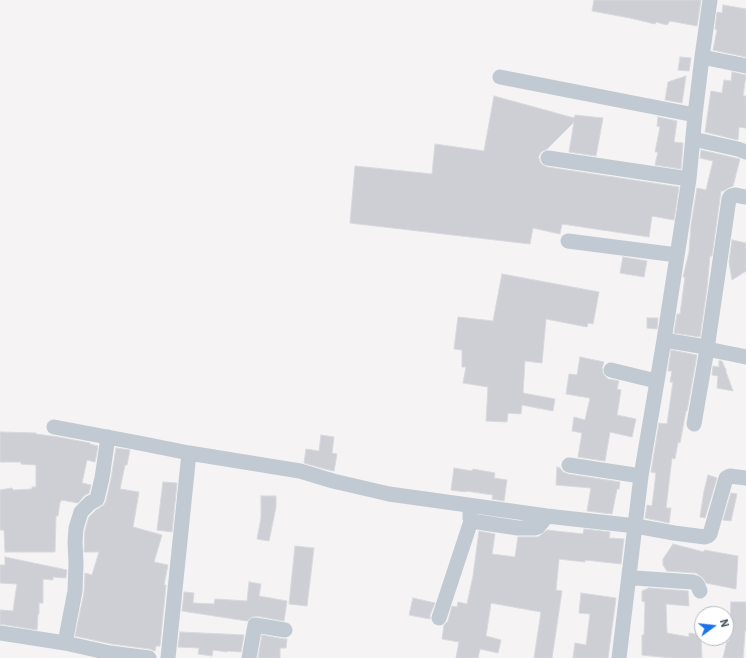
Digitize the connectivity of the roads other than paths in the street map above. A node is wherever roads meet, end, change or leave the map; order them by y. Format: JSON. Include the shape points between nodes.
{"nodes":[{"id":1,"x":710,"y":0,"type":"edge"},
{"id":2,"x":702,"y":57,"type":"junction"},
{"id":3,"x":746,"y":66,"type":"edge"},
{"id":4,"x":500,"y":77,"type":"dead end"},
{"id":5,"x":695,"y":115,"type":"junction"},
{"id":6,"x":693,"y":139,"type":"junction"},
{"id":7,"x":742,"y":150,"type":"edge"},
{"id":8,"x":548,"y":158,"type":"dead end"},
{"id":9,"x":689,"y":179,"type":"junction"},
{"id":10,"x":746,"y":197,"type":"edge"},
{"id":11,"x":568,"y":241,"type":"dead end"},
{"id":12,"x":677,"y":255,"type":"junction"},
{"id":13,"x":664,"y":340,"type":"junction"},
{"id":14,"x":703,"y":348,"type":"junction"},
{"id":15,"x":746,"y":357,"type":"edge"},
{"id":16,"x":611,"y":370,"type":"dead end"},
{"id":17,"x":656,"y":381,"type":"junction"},
{"id":18,"x":694,"y":424,"type":"dead end"},
{"id":19,"x":54,"y":427,"type":"dead end"},
{"id":20,"x":108,"y":437,"type":"junction"},
{"id":21,"x":189,"y":453,"type":"junction"},
{"id":22,"x":569,"y":465,"type":"dead end"},
{"id":23,"x":641,"y":476,"type":"junction"},
{"id":24,"x":746,"y":478,"type":"edge"},
{"id":25,"x":470,"y":513,"type":"junction"},
{"id":26,"x":636,"y":526,"type":"junction"},
{"id":27,"x":629,"y":576,"type":"junction"},
{"id":28,"x":700,"y":591,"type":"dead end"},
{"id":29,"x":439,"y":618,"type":"dead end"},
{"id":30,"x":285,"y":630,"type":"dead end"},
{"id":31,"x":0,"y":633,"type":"edge"},
{"id":32,"x":66,"y":643,"type":"junction"},
{"id":33,"x":149,"y":658,"type":"edge"},
{"id":34,"x":168,"y":658,"type":"edge"},
{"id":35,"x":249,"y":658,"type":"edge"},
{"id":36,"x":619,"y":658,"type":"edge"}],
"edges":[{"from":1,"to":2,"type":"street"},
{"from":2,"to":3,"type":"street"},
{"from":2,"to":5,"type":"street"},
{"from":4,"to":5,"type":"street"},
{"from":5,"to":6,"type":"street"},
{"from":6,"to":7,"type":"street"},
{"from":6,"to":9,"type":"street"},
{"from":8,"to":9,"type":"street"},
{"from":9,"to":12,"type":"street"},
{"from":10,"to":14,"type":"street","via":[[734,195],[729,199]]},
{"from":11,"to":12,"type":"street"},
{"from":12,"to":13,"type":"street"},
{"from":13,"to":14,"type":"street"},
{"from":13,"to":17,"type":"street"},
{"from":14,"to":15,"type":"street"},
{"from":14,"to":18,"type":"street"},
{"from":16,"to":17,"type":"street"},
{"from":17,"to":23,"type":"street"},
{"from":19,"to":20,"type":"street"},
{"from":20,"to":21,"type":"street"},
{"from":20,"to":32,"type":"street","via":[[97,499],[81,512],[76,528],[75,590]]},
{"from":21,"to":25,"type":"street","via":[[300,471]]},
{"from":21,"to":34,"type":"street"},
{"from":22,"to":23,"type":"street"},
{"from":23,"to":26,"type":"street"},
{"from":24,"to":26,"type":"street","via":[[726,478],[708,536]]},
{"from":25,"to":26,"type":"street","via":[[543,521]]},
{"from":25,"to":29,"type":"street"},
{"from":26,"to":27,"type":"street"},
{"from":27,"to":28,"type":"street","via":[[693,582]]},
{"from":27,"to":36,"type":"street"},
{"from":30,"to":35,"type":"street","via":[[255,625]]},
{"from":31,"to":32,"type":"street"},
{"from":32,"to":33,"type":"street","via":[[110,653]]}]}
